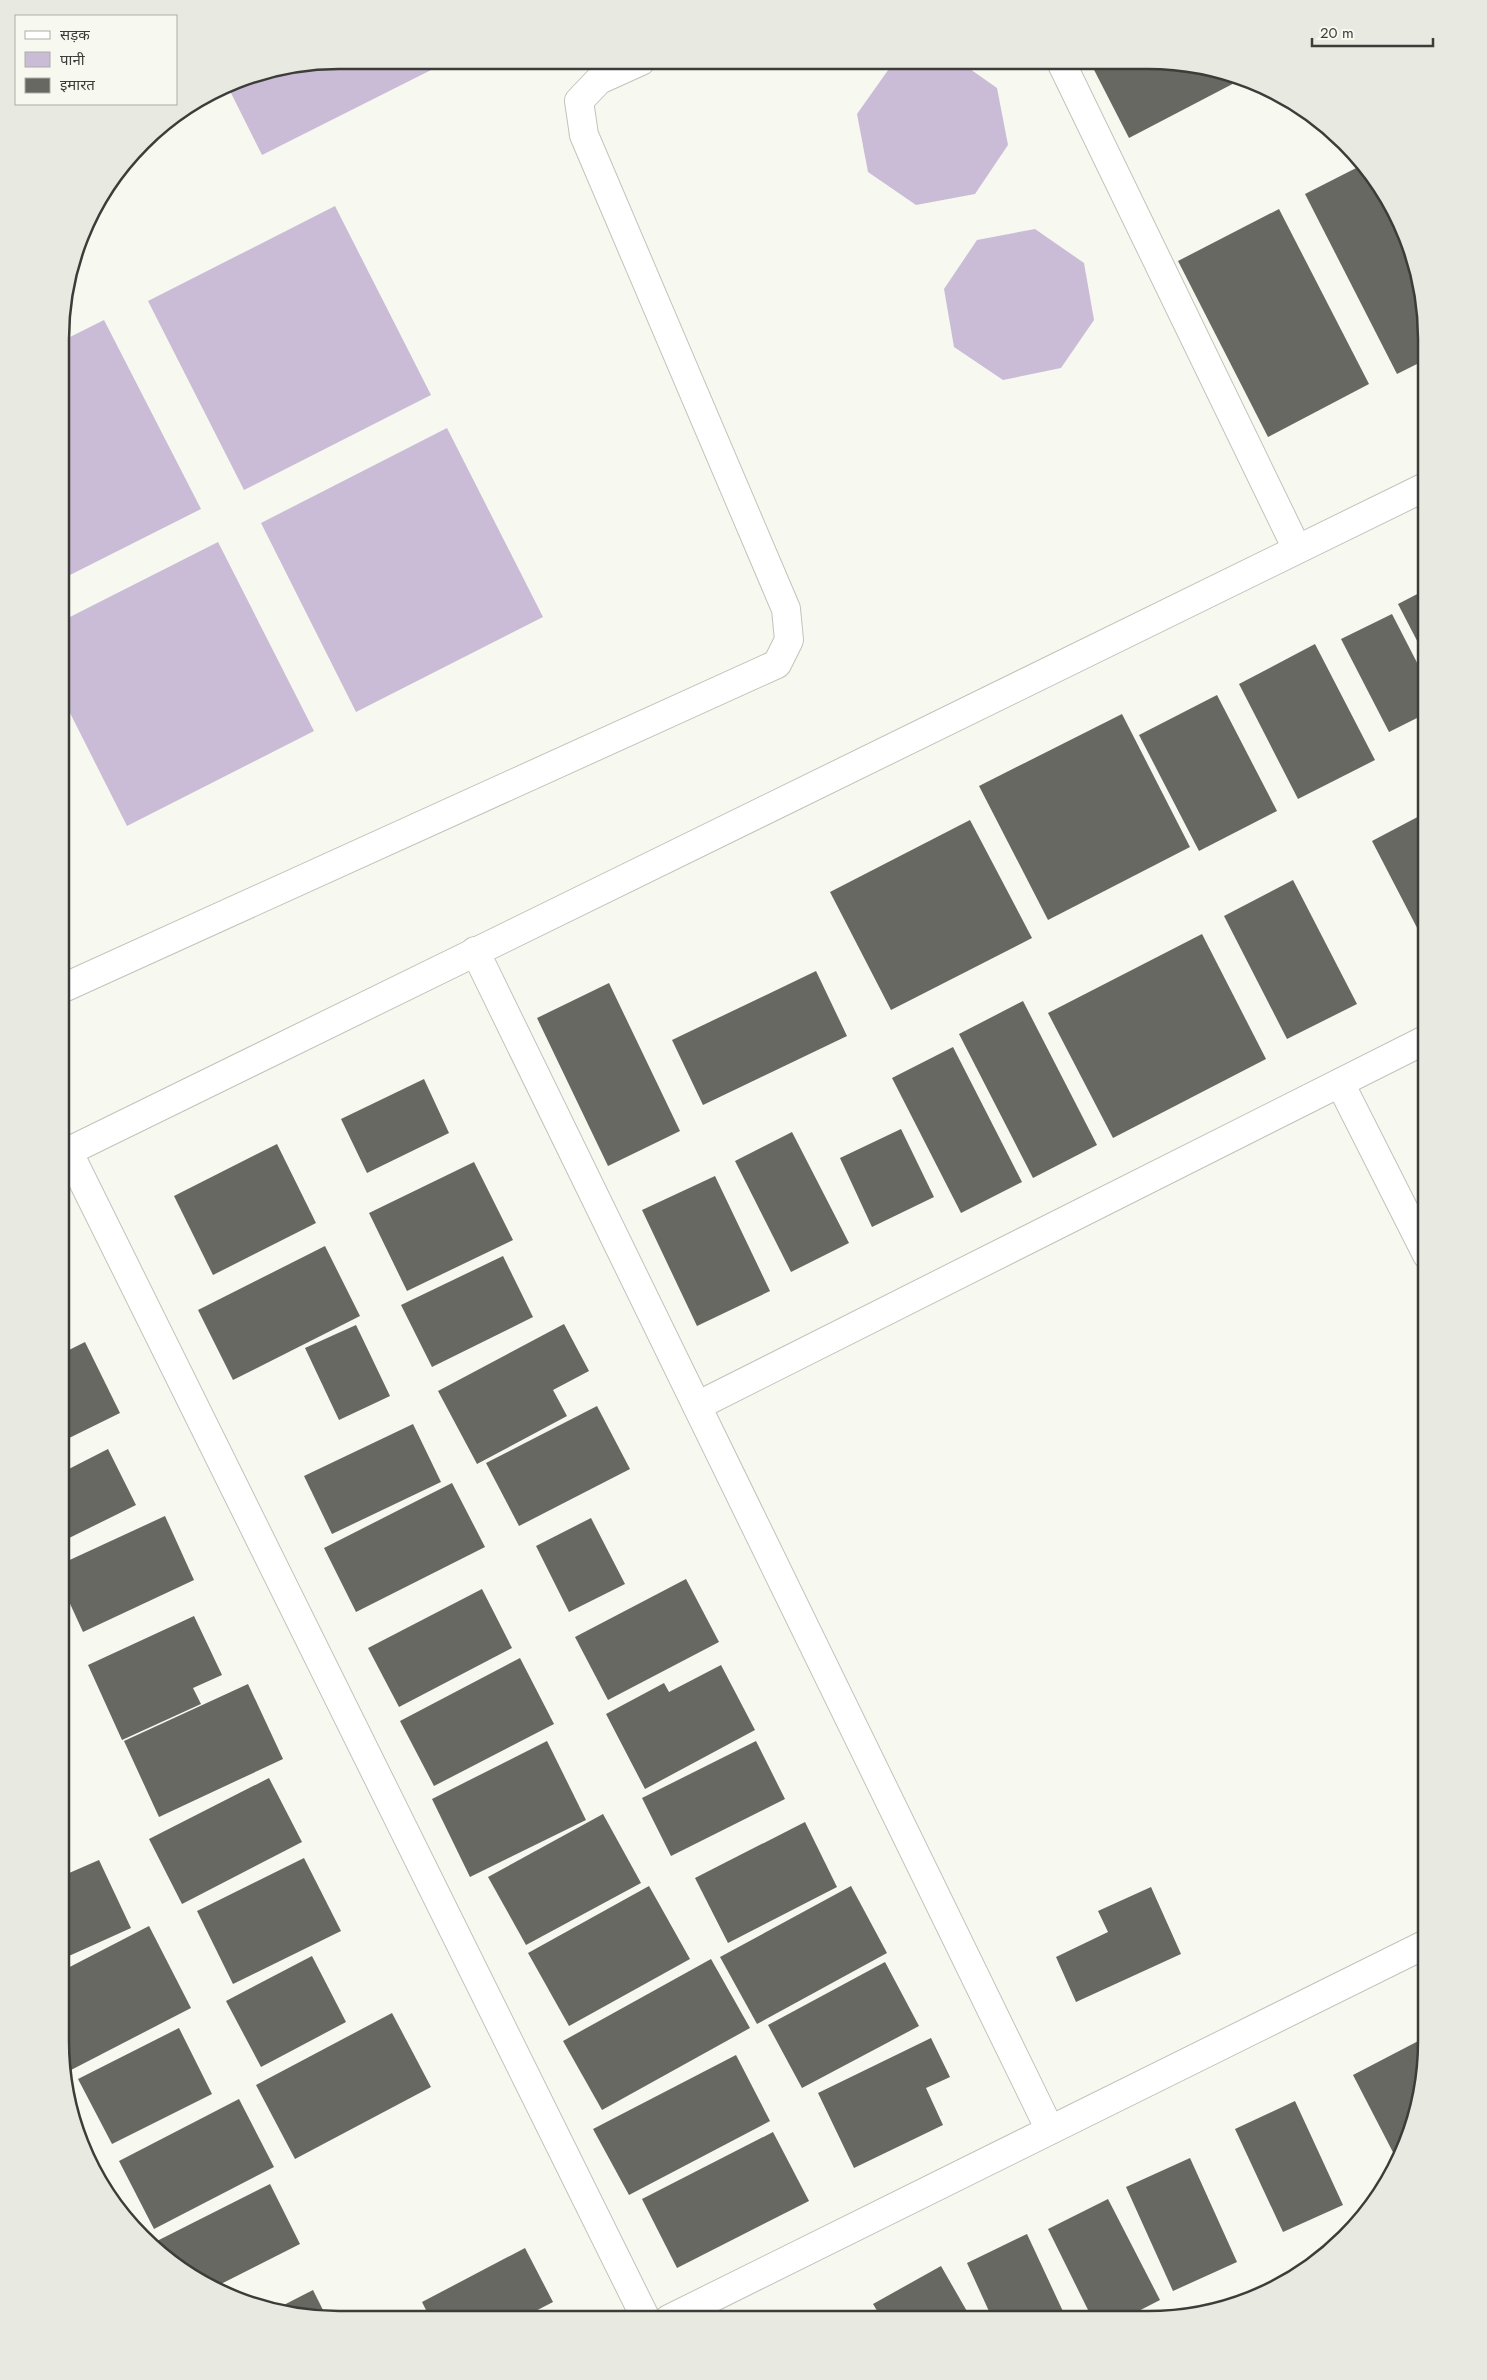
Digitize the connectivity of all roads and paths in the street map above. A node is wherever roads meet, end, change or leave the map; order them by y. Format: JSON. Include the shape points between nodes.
{"nodes":[{"id":1,"x":623,"y":69,"type":"edge"},
{"id":2,"x":1064,"y":69,"type":"edge"},
{"id":3,"x":1418,"y":490,"type":"edge"},
{"id":4,"x":1297,"y":549,"type":"junction"},
{"id":5,"x":476,"y":951,"type":"junction"},
{"id":6,"x":69,"y":985,"type":"edge"},
{"id":7,"x":1418,"y":1044,"type":"edge"},
{"id":8,"x":1340,"y":1083,"type":"junction"},
{"id":9,"x":69,"y":1151,"type":"edge"},
{"id":10,"x":69,"y":1161,"type":"edge"},
{"id":11,"x":1418,"y":1237,"type":"edge"},
{"id":12,"x":697,"y":1406,"type":"junction"},
{"id":13,"x":1418,"y":1948,"type":"edge"},
{"id":14,"x":1050,"y":2130,"type":"junction"},
{"id":15,"x":642,"y":2311,"type":"edge"},
{"id":16,"x":685,"y":2311,"type":"edge"}],
"edges":[{"from":1,"to":6,"type":"lane","via":[[599,80],[579,101],[584,135],[786,609],[789,640],[776,664]]},
{"from":2,"to":4,"type":"lane"},
{"from":3,"to":4,"type":"lane"},
{"from":4,"to":5,"type":"lane"},
{"from":5,"to":9,"type":"lane"},
{"from":5,"to":12,"type":"lane"},
{"from":7,"to":8,"type":"lane"},
{"from":8,"to":11,"type":"lane"},
{"from":8,"to":12,"type":"lane"},
{"from":10,"to":15,"type":"lane"},
{"from":12,"to":14,"type":"lane"},
{"from":13,"to":14,"type":"lane"},
{"from":14,"to":16,"type":"lane"}]}
